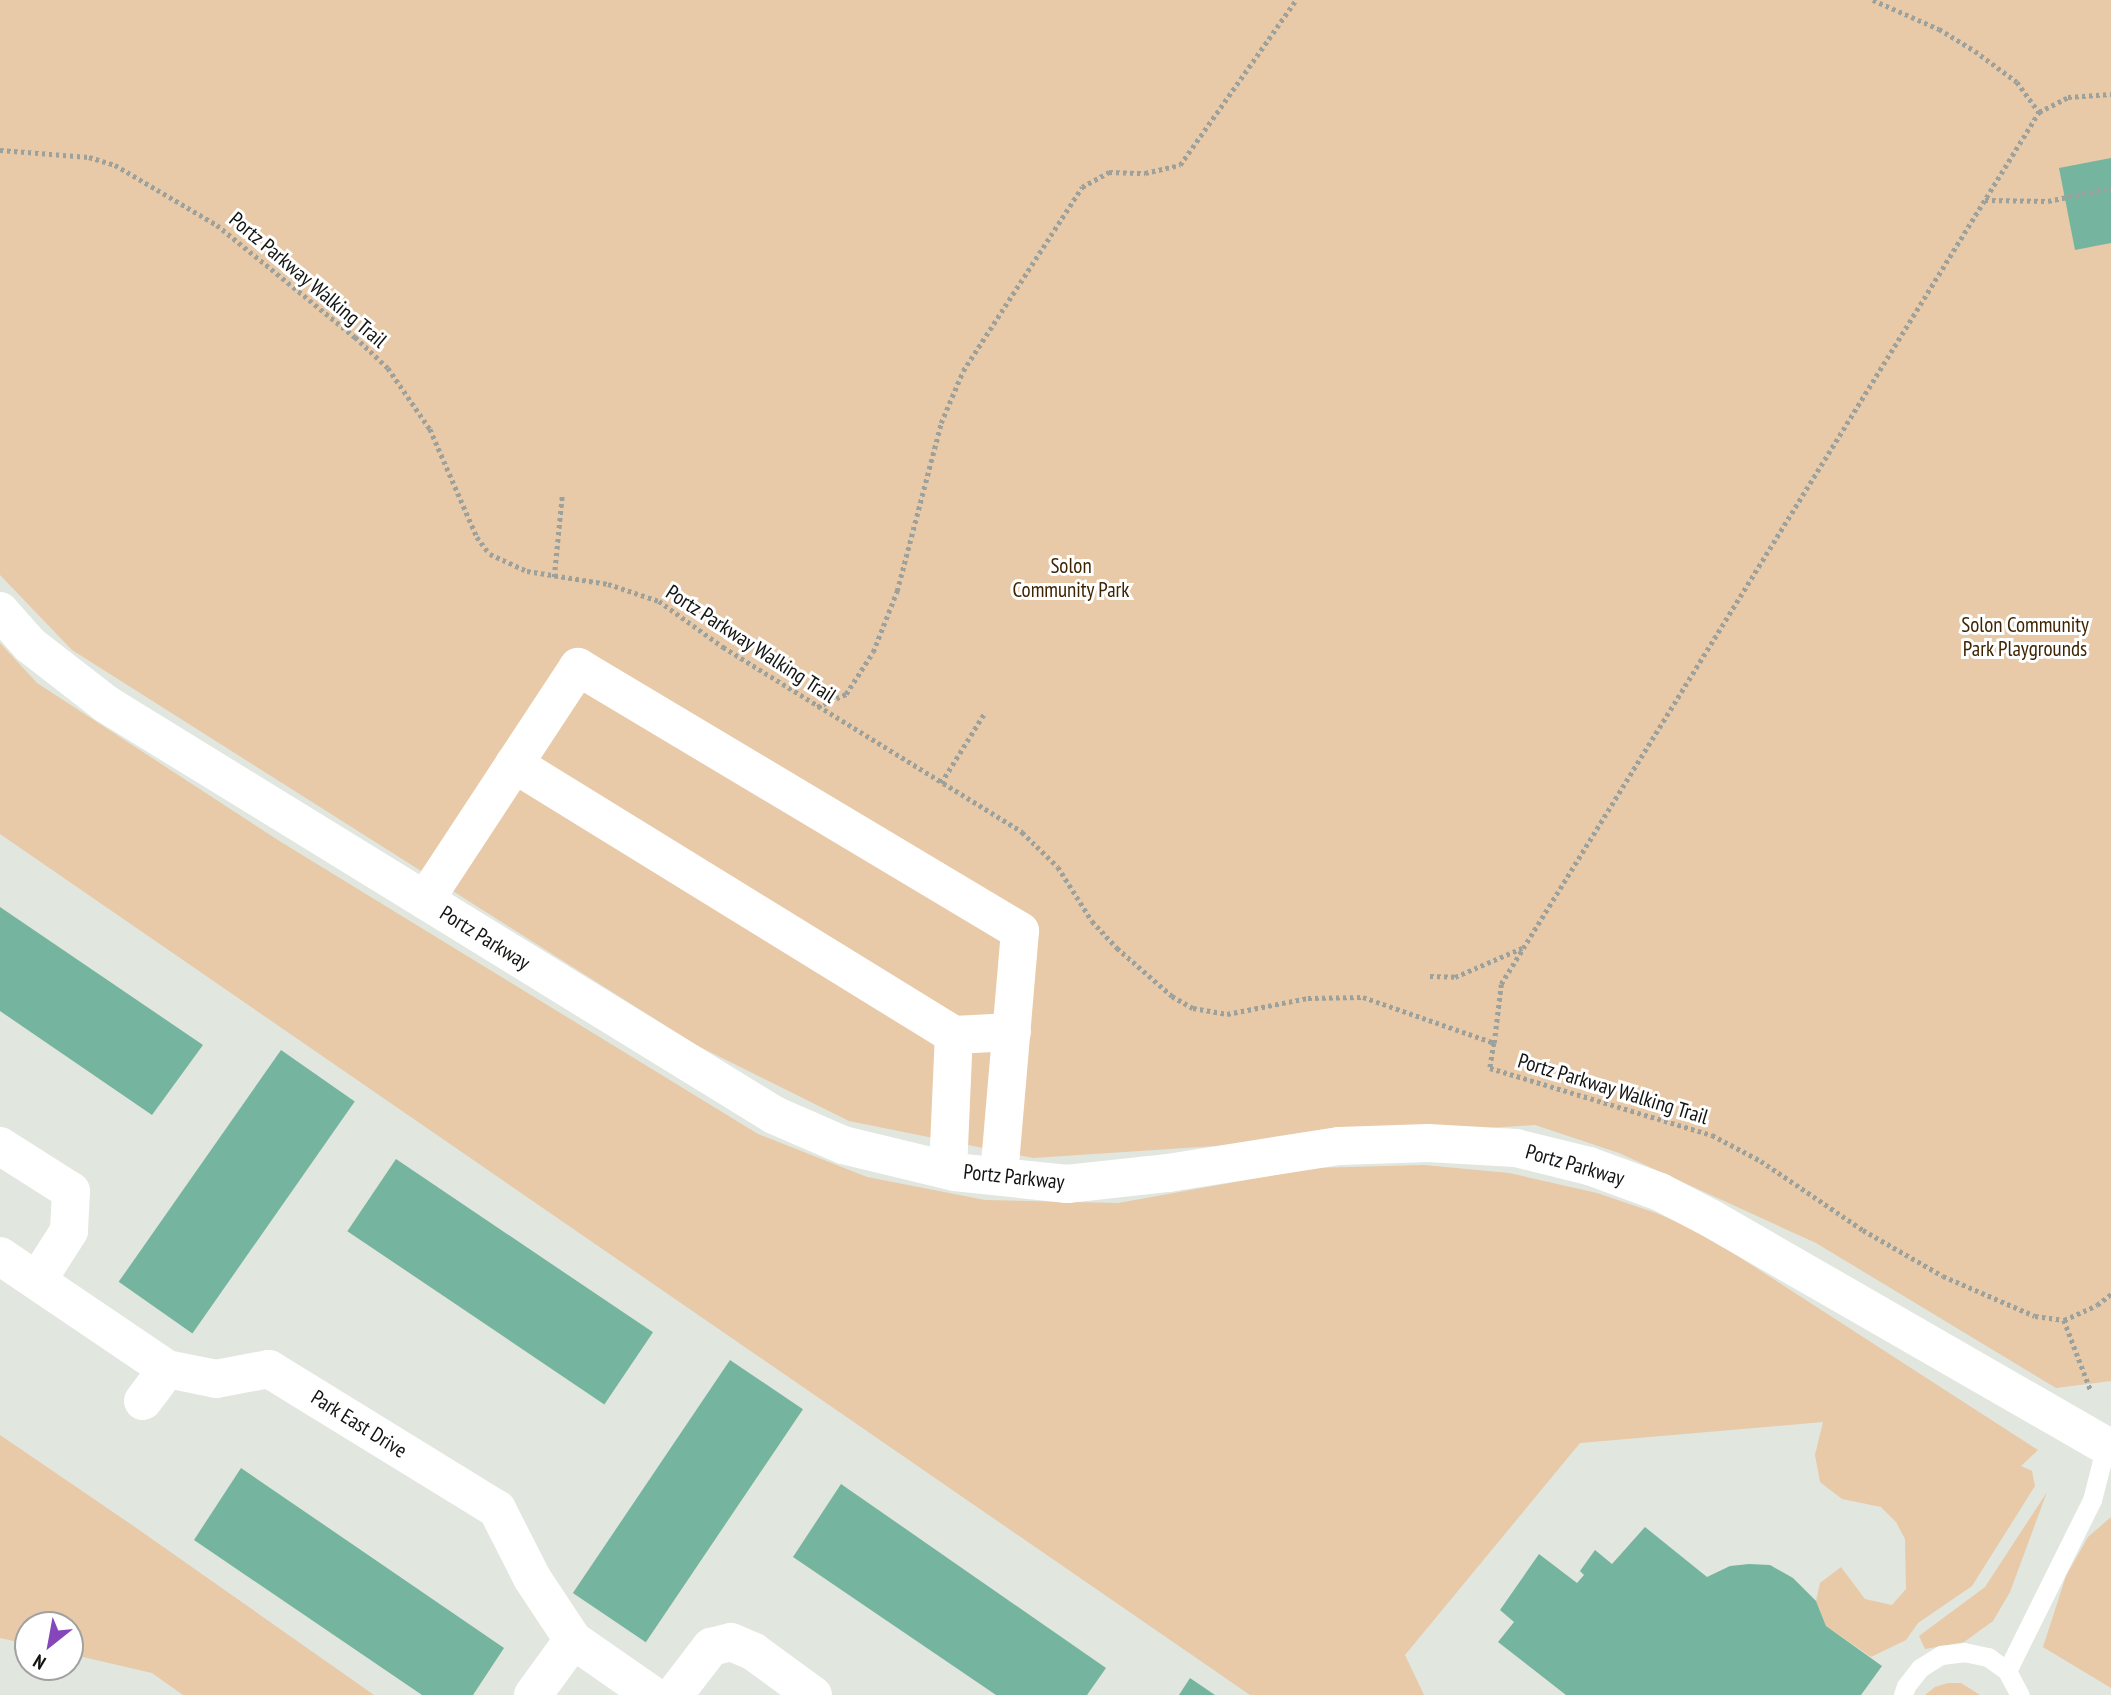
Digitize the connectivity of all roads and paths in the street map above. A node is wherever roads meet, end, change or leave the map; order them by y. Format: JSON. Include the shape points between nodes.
{"nodes":[{"id":1,"x":1296,"y":0,"type":"edge"},
{"id":2,"x":1873,"y":0,"type":"edge"},
{"id":3,"x":2111,"y":94,"type":"edge"},
{"id":4,"x":2039,"y":112,"type":"junction"},
{"id":5,"x":0,"y":150,"type":"edge"},
{"id":6,"x":2111,"y":188,"type":"edge"},
{"id":7,"x":1985,"y":200,"type":"junction"},
{"id":8,"x":562,"y":495,"type":"dead end"},
{"id":9,"x":554,"y":577,"type":"junction"},
{"id":10,"x":0,"y":611,"type":"edge"},
{"id":11,"x":817,"y":706,"type":"junction"},
{"id":12,"x":984,"y":713,"type":"dead end"},
{"id":13,"x":514,"y":764,"type":"junction"},
{"id":14,"x":941,"y":783,"type":"junction"},
{"id":15,"x":425,"y":900,"type":"junction"},
{"id":16,"x":1524,"y":947,"type":"junction"},
{"id":17,"x":1430,"y":976,"type":"dead end"},
{"id":18,"x":1012,"y":1032,"type":"junction"},
{"id":19,"x":954,"y":1035,"type":"junction"},
{"id":20,"x":1494,"y":1044,"type":"junction"},
{"id":21,"x":0,"y":1146,"type":"edge"},
{"id":22,"x":948,"y":1170,"type":"junction"},
{"id":23,"x":999,"y":1176,"type":"junction"},
{"id":24,"x":0,"y":1256,"type":"edge"},
{"id":25,"x":37,"y":1281,"type":"junction"},
{"id":26,"x":2111,"y":1294,"type":"edge"},
{"id":27,"x":2064,"y":1320,"type":"junction"},
{"id":28,"x":167,"y":1368,"type":"junction"},
{"id":29,"x":2091,"y":1391,"type":"dead end"},
{"id":30,"x":143,"y":1401,"type":"dead end"},
{"id":31,"x":2109,"y":1443,"type":"edge"},
{"id":32,"x":573,"y":1640,"type":"junction"},
{"id":33,"x":2013,"y":1682,"type":"edge"},
{"id":34,"x":533,"y":1695,"type":"edge"},
{"id":35,"x":652,"y":1695,"type":"edge"},
{"id":36,"x":674,"y":1695,"type":"edge"},
{"id":37,"x":813,"y":1695,"type":"edge"},
{"id":38,"x":1903,"y":1695,"type":"edge"},
{"id":39,"x":2038,"y":1695,"type":"edge"}],
"edges":[{"from":1,"to":11,"type":"path","via":[[1180,165],[1144,173],[1109,172],[1082,187],[963,371],[941,422],[897,591],[873,652],[846,694]]},
{"from":2,"to":4,"type":"path","via":[[1939,29],[1975,51],[2017,82]]},
{"from":3,"to":4,"type":"path","via":[[2068,97]]},
{"from":4,"to":7,"type":"path"},
{"from":5,"to":9,"type":"path","name":"Portz Parkway Walking Trail","via":[[76,155],[115,165],[217,225],[388,368],[430,429],[477,537],[490,554]]},
{"from":6,"to":7,"type":"path","via":[[2048,201]]},
{"from":7,"to":16,"type":"path"},
{"from":8,"to":9,"type":"path"},
{"from":9,"to":11,"type":"path","name":"Portz Parkway Walking Trail","via":[[608,584],[659,601]]},
{"from":10,"to":15,"type":"street","name":"Portz Parkway","via":[[30,645],[106,704]]},
{"from":11,"to":14,"type":"path","name":"Portz Parkway Walking Trail"},
{"from":12,"to":14,"type":"path"},
{"from":13,"to":15,"type":"street"},
{"from":13,"to":18,"type":"street","via":[[578,667],[1020,931]]},
{"from":13,"to":19,"type":"street"},
{"from":14,"to":20,"type":"path","name":"Portz Parkway Walking Trail","via":[[1042,849],[1092,921],[1117,948],[1151,980],[1193,1008],[1227,1014],[1308,998],[1363,997]]},
{"from":15,"to":22,"type":"street","name":"Portz Parkway","via":[[774,1115],[843,1145]]},
{"from":16,"to":17,"type":"path","via":[[1455,977]]},
{"from":16,"to":20,"type":"path","via":[[1501,984]]},
{"from":18,"to":19,"type":"street"},
{"from":18,"to":23,"type":"street"},
{"from":19,"to":22,"type":"street"},
{"from":20,"to":27,"type":"path","name":"Portz Parkway Walking Trail","via":[[1490,1068],[1723,1140],[1942,1276],[2035,1316]]},
{"from":21,"to":25,"type":"street","via":[[71,1191],[69,1231]]},
{"from":22,"to":23,"type":"street","name":"Portz Parkway"},
{"from":23,"to":31,"type":"street","name":"Portz Parkway","via":[[1067,1184],[1339,1146],[1428,1143],[1516,1148],[1589,1166],[1660,1192]]},
{"from":24,"to":25,"type":"street","name":"Park East Drive"},
{"from":25,"to":28,"type":"street","name":"Park East Drive"},
{"from":26,"to":27,"type":"path"},
{"from":27,"to":29,"type":"path"},
{"from":28,"to":30,"type":"street"},
{"from":28,"to":32,"type":"street","name":"Park East Drive","via":[[216,1379],[269,1369],[496,1508],[532,1578]]},
{"from":31,"to":33,"type":"lane","via":[[2092,1500]]},
{"from":32,"to":34,"type":"street"},
{"from":32,"to":35,"type":"street","name":"Park East Drive"},
{"from":33,"to":38,"type":"lane","via":[[1988,1657],[1964,1652],[1941,1655],[1920,1668]]},
{"from":33,"to":39,"type":"lane"},
{"from":36,"to":37,"type":"street","via":[[711,1647],[732,1643],[754,1652]]}]}
